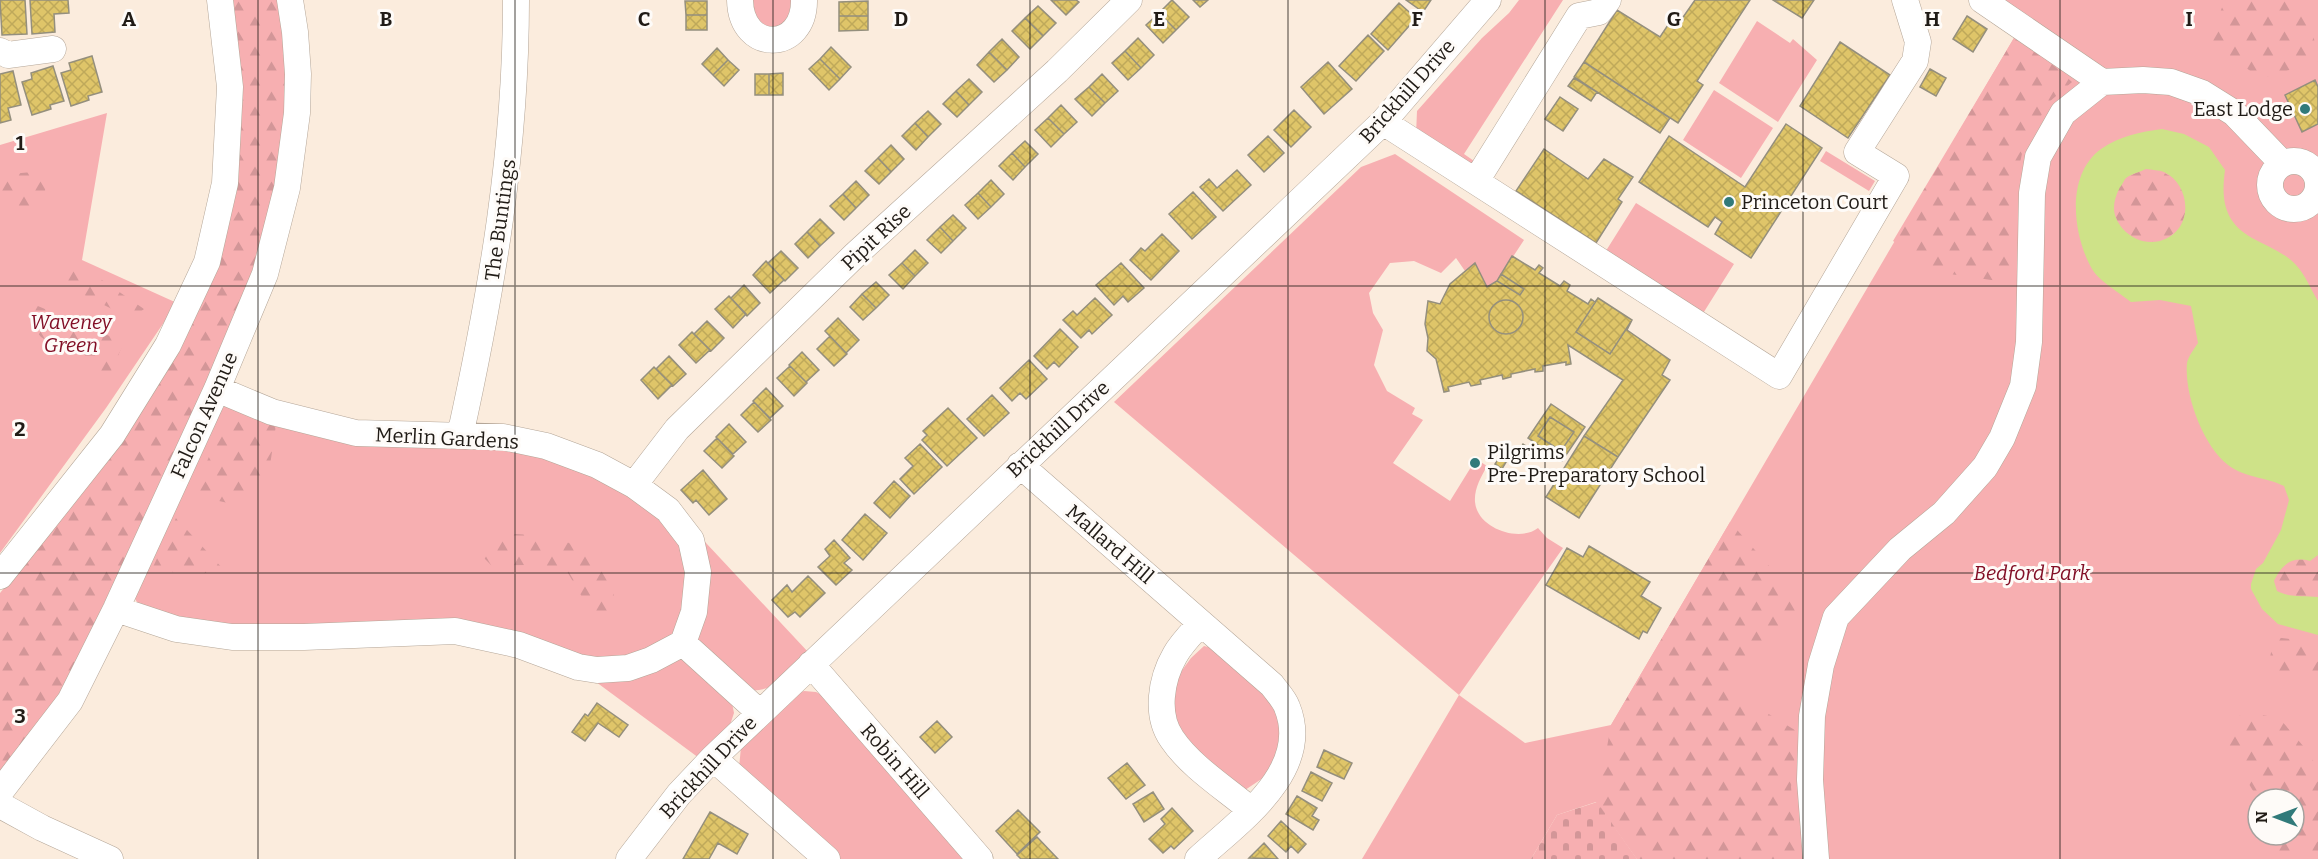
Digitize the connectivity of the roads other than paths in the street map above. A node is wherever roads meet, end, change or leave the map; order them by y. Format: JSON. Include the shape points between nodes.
{"nodes":[{"id":1,"x":220,"y":0,"type":"edge"},
{"id":2,"x":290,"y":0,"type":"edge"},
{"id":3,"x":516,"y":0,"type":"edge"},
{"id":4,"x":740,"y":0,"type":"edge"},
{"id":5,"x":804,"y":0,"type":"edge"},
{"id":6,"x":1129,"y":0,"type":"edge"},
{"id":7,"x":1488,"y":0,"type":"edge"},
{"id":8,"x":1608,"y":0,"type":"edge"},
{"id":9,"x":1905,"y":0,"type":"edge"},
{"id":10,"x":1982,"y":0,"type":"edge"},
{"id":11,"x":53,"y":50,"type":"dead end"},
{"id":12,"x":0,"y":51,"type":"edge"},
{"id":13,"x":2102,"y":82,"type":"junction"},
{"id":14,"x":1383,"y":122,"type":"junction"},
{"id":15,"x":2283,"y":164,"type":"junction"},
{"id":16,"x":2315,"y":168,"type":"edge"},
{"id":17,"x":1476,"y":181,"type":"junction"},
{"id":18,"x":2315,"y":208,"type":"edge"},
{"id":19,"x":217,"y":389,"type":"junction"},
{"id":20,"x":460,"y":436,"type":"junction"},
{"id":21,"x":1020,"y":465,"type":"junction"},
{"id":22,"x":634,"y":485,"type":"junction"},
{"id":23,"x":0,"y":576,"type":"edge"},
{"id":24,"x":116,"y":609,"type":"junction"},
{"id":25,"x":1201,"y":623,"type":"junction"},
{"id":26,"x":683,"y":643,"type":"junction"},
{"id":27,"x":810,"y":664,"type":"junction"},
{"id":28,"x":759,"y":712,"type":"junction"},
{"id":29,"x":712,"y":758,"type":"junction"},
{"id":30,"x":0,"y":792,"type":"edge"},
{"id":31,"x":0,"y":804,"type":"edge"},
{"id":32,"x":1251,"y":810,"type":"junction"},
{"id":33,"x":110,"y":859,"type":"edge"},
{"id":34,"x":629,"y":859,"type":"edge"},
{"id":35,"x":827,"y":859,"type":"edge"},
{"id":36,"x":980,"y":859,"type":"edge"},
{"id":37,"x":1198,"y":859,"type":"edge"},
{"id":38,"x":1816,"y":859,"type":"edge"}],
"edges":[{"from":1,"to":23,"type":"street","via":[[230,87],[225,183],[207,262],[168,345],[112,435]]},
{"from":2,"to":19,"type":"street","name":"Falcon Avenue","via":[[298,75],[287,188],[265,274]]},
{"from":3,"to":20,"type":"street","name":"The Buntings","via":[[515,79],[503,204]]},
{"from":4,"to":5,"type":"street","via":[[746,27],[756,37],[770,40],[796,30],[804,14]]},
{"from":6,"to":22,"type":"street","name":"Pipit Rise","via":[[711,395],[677,429]]},
{"from":7,"to":14,"type":"street","name":"Brickhill Drive"},
{"from":8,"to":17,"type":"street","via":[[1599,12],[1579,16]]},
{"from":9,"to":17,"type":"street","via":[[1918,42],[1915,61],[1857,152],[1896,176],[1779,376]]},
{"from":10,"to":13,"type":"street"},
{"from":11,"to":12,"type":"street","via":[[8,55]]},
{"from":13,"to":15,"type":"street","via":[[2171,82],[2202,93],[2234,113]]},
{"from":13,"to":38,"type":"street","via":[[2063,113],[2038,157],[2032,193],[2029,342],[2023,387],[2002,438],[1985,467],[1944,513],[1900,549],[1836,617],[1821,665],[1812,716],[1810,780]]},
{"from":14,"to":17,"type":"street"},
{"from":14,"to":21,"type":"street","name":"Brickhill Drive"},
{"from":15,"to":16,"type":"street","via":[[2299,162]]},
{"from":15,"to":18,"type":"street","via":[[2270,184],[2275,199],[2297,209]]},
{"from":16,"to":18,"type":"street"},
{"from":19,"to":20,"type":"street","name":"Merlin Gardens","via":[[272,412],[357,433]]},
{"from":19,"to":24,"type":"street","name":"Falcon Avenue"},
{"from":20,"to":22,"type":"street","name":"Merlin Gardens","via":[[503,437],[546,446],[597,465]]},
{"from":21,"to":25,"type":"street","name":"Mallard Hill"},
{"from":21,"to":27,"type":"street","name":"Brickhill Drive"},
{"from":22,"to":26,"type":"street","name":"Merlin Gardens","via":[[668,510],[691,540],[698,572],[694,612]]},
{"from":24,"to":26,"type":"street","via":[[176,629],[232,638],[455,631],[519,645],[597,670],[628,668]]},
{"from":24,"to":30,"type":"street","name":"Falcon Avenue","via":[[70,701]]},
{"from":25,"to":32,"type":"street","via":[[1175,655],[1162,687],[1162,713],[1171,738]]},
{"from":25,"to":32,"type":"street","name":"Mallard Hill","via":[[1272,685],[1287,706],[1293,733],[1290,756],[1280,778]]},
{"from":26,"to":28,"type":"street"},
{"from":27,"to":28,"type":"street","name":"Brickhill Drive"},
{"from":27,"to":36,"type":"street","name":"Robin Hill"},
{"from":28,"to":29,"type":"street","name":"Brickhill Drive"},
{"from":29,"to":34,"type":"street","name":"Brickhill Drive"},
{"from":29,"to":35,"type":"street"},
{"from":31,"to":33,"type":"street"},
{"from":32,"to":37,"type":"street","name":"Mallard Hill"}]}
